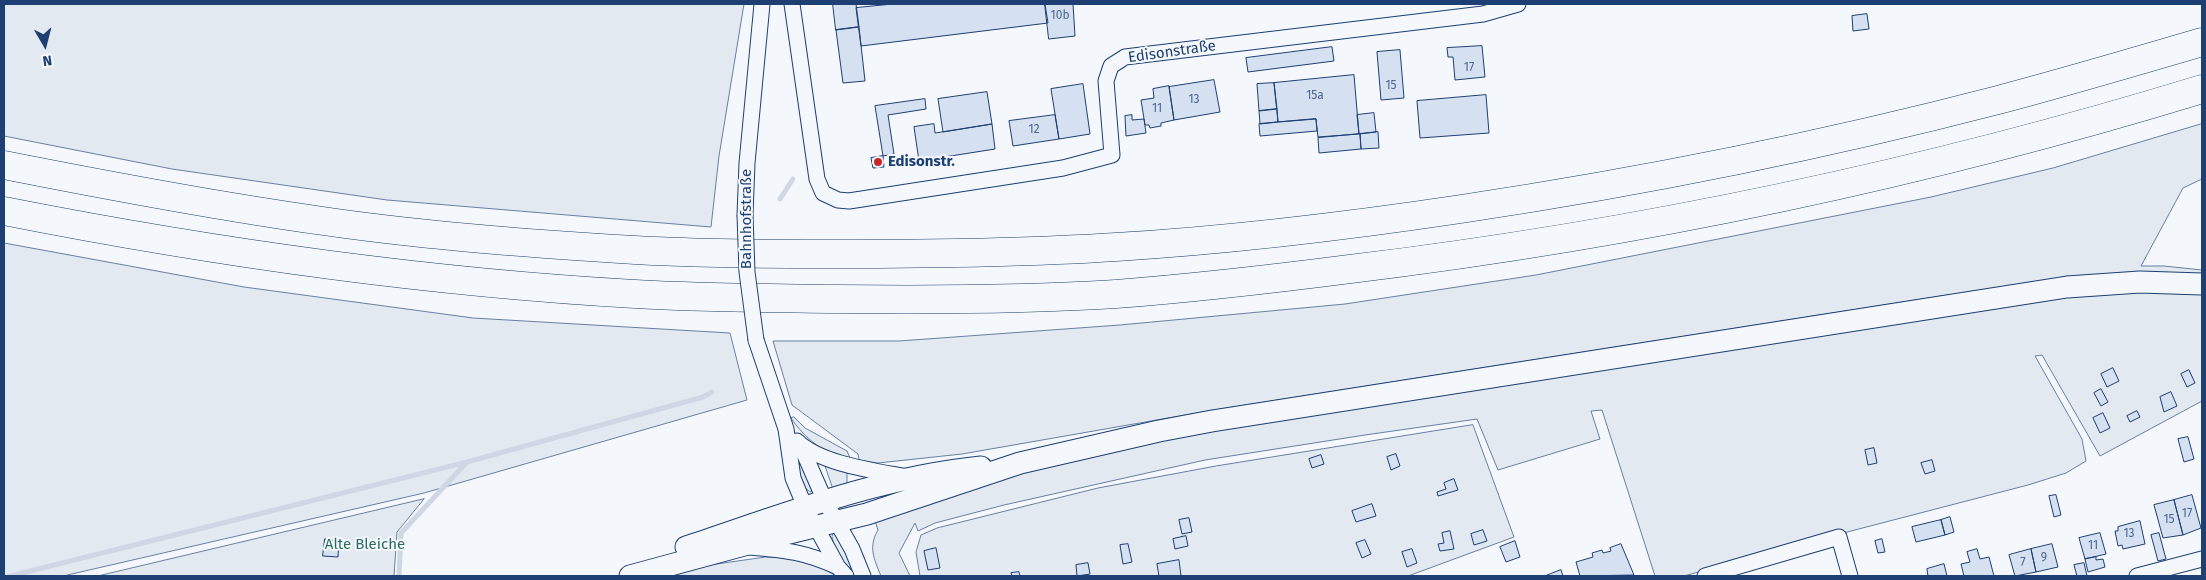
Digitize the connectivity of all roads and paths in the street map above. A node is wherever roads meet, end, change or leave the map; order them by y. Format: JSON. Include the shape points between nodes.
{"nodes":[{"id":1,"x":762,"y":4,"type":"edge"},
{"id":2,"x":792,"y":4,"type":"edge"},
{"id":3,"x":1518,"y":4,"type":"edge"},
{"id":4,"x":2202,"y":42,"type":"edge"},
{"id":5,"x":2202,"y":89,"type":"edge"},
{"id":6,"x":4,"y":165,"type":"edge"},
{"id":7,"x":4,"y":212,"type":"edge"},
{"id":8,"x":2202,"y":284,"type":"edge"},
{"id":9,"x":786,"y":429,"type":"junction"},
{"id":10,"x":800,"y":444,"type":"junction"},
{"id":11,"x":1020,"y":463,"type":"junction"},
{"id":12,"x":912,"y":478,"type":"junction"},
{"id":13,"x":825,"y":501,"type":"junction"},
{"id":14,"x":805,"y":507,"type":"junction"},
{"id":15,"x":838,"y":521,"type":"junction"},
{"id":16,"x":816,"y":527,"type":"junction"},
{"id":17,"x":737,"y":546,"type":"junction"},
{"id":18,"x":2202,"y":559,"type":"edge"},
{"id":19,"x":842,"y":572,"type":"edge"},
{"id":20,"x":619,"y":576,"type":"edge"},
{"id":21,"x":630,"y":576,"type":"edge"},
{"id":22,"x":863,"y":576,"type":"edge"},
{"id":23,"x":1704,"y":576,"type":"edge"},
{"id":24,"x":1850,"y":576,"type":"edge"},
{"id":25,"x":2137,"y":576,"type":"edge"}],
"edges":[{"from":1,"to":9,"type":"street","name":"Bahnhofstraße","bridge":true,"via":[[747,163],[747,272],[756,340]]},
{"from":2,"to":3,"type":"street","name":"Edisonstraße","via":[[817,179],[822,193],[850,201],[1063,168],[1112,155],[1106,81],[1111,66],[1125,57],[1483,14]]},
{"from":4,"to":6,"type":"highway","via":[[1998,100],[1700,168],[1551,195],[1389,219],[1215,240],[1119,247],[937,254],[637,250],[429,234],[324,221],[114,187]]},
{"from":5,"to":7,"type":"highway","via":[[2019,141],[1871,178],[1648,224],[1408,262],[1115,294],[939,300],[714,297],[573,290],[306,262]]},
{"from":8,"to":11,"type":"main road","via":[[2114,283],[2011,295],[1212,421]]},
{"from":9,"to":10,"type":"street","name":"Bahnhofstraße"},
{"from":9,"to":14,"type":"street","name":"Bahnhofstraße","via":[[793,478]]},
{"from":10,"to":12,"type":"street","name":"Bahnhofstraße","via":[[852,467]]},
{"from":10,"to":13,"type":"street","name":"Bahnhofstraße"},
{"from":11,"to":12,"type":"main road"},
{"from":11,"to":15,"type":"main road"},
{"from":12,"to":13,"type":"main road"},
{"from":13,"to":14,"type":"main road"},
{"from":13,"to":15,"type":"street","name":"Bahnhofstraße"},
{"from":14,"to":16,"type":"street","name":"Bahnhofstraße"},
{"from":14,"to":20,"type":"main road","via":[[675,551]]},
{"from":15,"to":16,"type":"main road"},
{"from":15,"to":22,"type":"street","name":"Bahnhofstraße"},
{"from":16,"to":17,"type":"main road"},
{"from":16,"to":19,"type":"street","name":"Bahnhofstraße"},
{"from":17,"to":19,"type":"street","name":"Bahnhofstraße","via":[[804,554]]},
{"from":17,"to":21,"type":"main road"},
{"from":18,"to":25,"type":"street"},
{"from":23,"to":24,"type":"street","via":[[1839,537]]}]}
